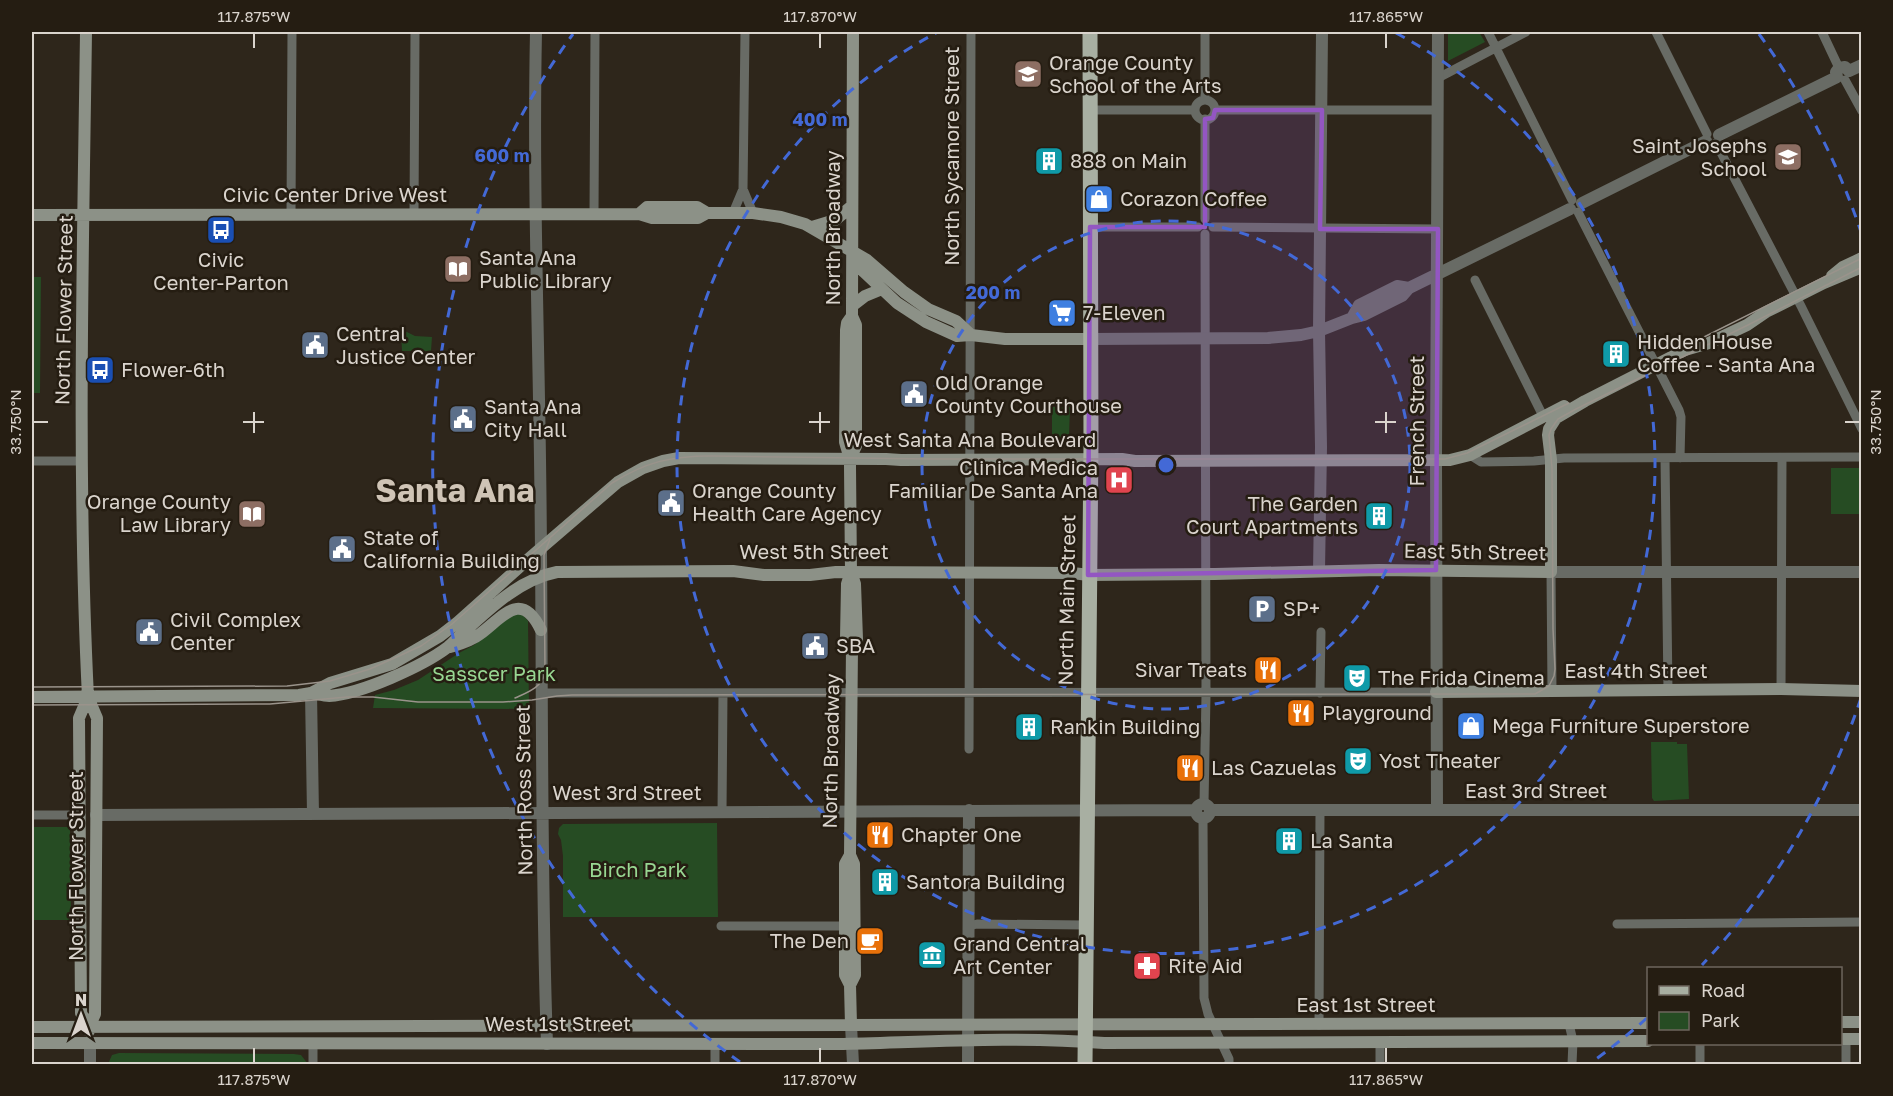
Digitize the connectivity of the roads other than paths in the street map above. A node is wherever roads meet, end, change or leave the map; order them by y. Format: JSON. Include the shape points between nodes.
{"nodes":[{"id":1,"x":86,"y":32,"type":"edge"},
{"id":2,"x":292,"y":32,"type":"edge"},
{"id":3,"x":415,"y":32,"type":"edge"},
{"id":4,"x":536,"y":32,"type":"edge"},
{"id":5,"x":595,"y":32,"type":"edge"},
{"id":6,"x":745,"y":32,"type":"edge"},
{"id":7,"x":853,"y":32,"type":"edge"},
{"id":8,"x":971,"y":32,"type":"edge"},
{"id":9,"x":1090,"y":32,"type":"edge"},
{"id":10,"x":1205,"y":32,"type":"edge"},
{"id":11,"x":1322,"y":32,"type":"edge"},
{"id":12,"x":1438,"y":32,"type":"edge"},
{"id":13,"x":1488,"y":32,"type":"edge"},
{"id":14,"x":1526,"y":32,"type":"edge"},
{"id":15,"x":1656,"y":32,"type":"edge"},
{"id":16,"x":1822,"y":32,"type":"edge"},
{"id":17,"x":1495,"y":46,"type":"junction"},
{"id":18,"x":1862,"y":65,"type":"edge"},
{"id":19,"x":1843,"y":74,"type":"junction"},
{"id":20,"x":1438,"y":78,"type":"junction"},
{"id":21,"x":1205,"y":100,"type":"junction"},
{"id":22,"x":1090,"y":110,"type":"junction"},
{"id":23,"x":1195,"y":110,"type":"junction"},
{"id":24,"x":1215,"y":110,"type":"junction"},
{"id":25,"x":1322,"y":110,"type":"junction"},
{"id":26,"x":1438,"y":110,"type":"junction"},
{"id":27,"x":1862,"y":111,"type":"edge"},
{"id":28,"x":1205,"y":119,"type":"junction"},
{"id":29,"x":1712,"y":139,"type":"junction"},
{"id":30,"x":742,"y":189,"type":"junction"},
{"id":31,"x":852,"y":206,"type":"junction"},
{"id":32,"x":1575,"y":206,"type":"junction"},
{"id":33,"x":733,"y":213,"type":"junction"},
{"id":34,"x":753,"y":213,"type":"junction"},
{"id":35,"x":414,"y":214,"type":"junction"},
{"id":36,"x":535,"y":214,"type":"junction"},
{"id":37,"x":594,"y":214,"type":"junction"},
{"id":38,"x":32,"y":215,"type":"edge"},
{"id":39,"x":85,"y":215,"type":"junction"},
{"id":40,"x":291,"y":215,"type":"junction"},
{"id":41,"x":812,"y":227,"type":"junction"},
{"id":42,"x":1090,"y":227,"type":"junction"},
{"id":43,"x":1205,"y":227,"type":"junction"},
{"id":44,"x":1320,"y":229,"type":"junction"},
{"id":45,"x":1438,"y":229,"type":"junction"},
{"id":46,"x":852,"y":253,"type":"junction"},
{"id":47,"x":1862,"y":258,"type":"edge"},
{"id":48,"x":1862,"y":267,"type":"edge"},
{"id":49,"x":1437,"y":274,"type":"junction"},
{"id":50,"x":1475,"y":280,"type":"dead end"},
{"id":51,"x":1824,"y":282,"type":"junction"},
{"id":52,"x":882,"y":289,"type":"junction"},
{"id":53,"x":1796,"y":297,"type":"junction"},
{"id":54,"x":852,"y":311,"type":"junction"},
{"id":55,"x":1319,"y":332,"type":"junction"},
{"id":56,"x":971,"y":335,"type":"junction"},
{"id":57,"x":1206,"y":338,"type":"junction"},
{"id":58,"x":1091,"y":339,"type":"junction"},
{"id":59,"x":1655,"y":365,"type":"junction"},
{"id":60,"x":1585,"y":401,"type":"junction"},
{"id":61,"x":1543,"y":416,"type":"junction"},
{"id":62,"x":1862,"y":429,"type":"edge"},
{"id":63,"x":1470,"y":455,"type":"junction"},
{"id":64,"x":1665,"y":458,"type":"junction"},
{"id":65,"x":1680,"y":458,"type":"junction"},
{"id":66,"x":1782,"y":458,"type":"junction"},
{"id":67,"x":1862,"y":458,"type":"edge"},
{"id":68,"x":850,"y":459,"type":"junction"},
{"id":69,"x":970,"y":460,"type":"junction"},
{"id":70,"x":1090,"y":460,"type":"junction"},
{"id":71,"x":1205,"y":460,"type":"junction"},
{"id":72,"x":1436,"y":460,"type":"junction"},
{"id":73,"x":1551,"y":460,"type":"junction"},
{"id":74,"x":32,"y":461,"type":"edge"},
{"id":75,"x":82,"y":461,"type":"junction"},
{"id":76,"x":1320,"y":461,"type":"junction"},
{"id":77,"x":541,"y":547,"type":"junction"},
{"id":78,"x":1436,"y":570,"type":"junction"},
{"id":79,"x":1319,"y":571,"type":"junction"},
{"id":80,"x":851,"y":572,"type":"junction"},
{"id":81,"x":970,"y":572,"type":"junction"},
{"id":82,"x":1551,"y":572,"type":"junction"},
{"id":83,"x":1666,"y":572,"type":"junction"},
{"id":84,"x":1782,"y":572,"type":"junction"},
{"id":85,"x":1862,"y":572,"type":"edge"},
{"id":86,"x":1204,"y":574,"type":"junction"},
{"id":87,"x":1088,"y":575,"type":"junction"},
{"id":88,"x":540,"y":576,"type":"junction"},
{"id":89,"x":541,"y":630,"type":"junction"},
{"id":90,"x":1321,"y":632,"type":"dead end"},
{"id":91,"x":448,"y":647,"type":"junction"},
{"id":92,"x":1668,"y":690,"type":"junction"},
{"id":93,"x":1781,"y":690,"type":"junction"},
{"id":94,"x":1552,"y":691,"type":"junction"},
{"id":95,"x":1862,"y":691,"type":"edge"},
{"id":96,"x":851,"y":692,"type":"junction"},
{"id":97,"x":970,"y":692,"type":"junction"},
{"id":98,"x":1087,"y":692,"type":"junction"},
{"id":99,"x":1436,"y":692,"type":"junction"},
{"id":100,"x":311,"y":693,"type":"junction"},
{"id":101,"x":542,"y":693,"type":"junction"},
{"id":102,"x":723,"y":693,"type":"junction"},
{"id":103,"x":1206,"y":693,"type":"junction"},
{"id":104,"x":1320,"y":693,"type":"junction"},
{"id":105,"x":32,"y":696,"type":"edge"},
{"id":106,"x":88,"y":697,"type":"junction"},
{"id":107,"x":969,"y":749,"type":"dead end"},
{"id":108,"x":969,"y":810,"type":"junction"},
{"id":109,"x":1087,"y":810,"type":"junction"},
{"id":110,"x":1320,"y":810,"type":"junction"},
{"id":111,"x":1437,"y":810,"type":"junction"},
{"id":112,"x":1862,"y":810,"type":"edge"},
{"id":113,"x":1203,"y":811,"type":"junction"},
{"id":114,"x":850,"y":812,"type":"junction"},
{"id":115,"x":543,"y":813,"type":"junction"},
{"id":116,"x":722,"y":813,"type":"junction"},
{"id":117,"x":313,"y":814,"type":"junction"},
{"id":118,"x":32,"y":815,"type":"edge"},
{"id":119,"x":80,"y":815,"type":"junction"},
{"id":120,"x":96,"y":815,"type":"junction"},
{"id":121,"x":1862,"y":922,"type":"edge"},
{"id":122,"x":1617,"y":924,"type":"dead end"},
{"id":123,"x":1085,"y":925,"type":"junction"},
{"id":124,"x":721,"y":926,"type":"dead end"},
{"id":125,"x":850,"y":926,"type":"junction"},
{"id":126,"x":969,"y":926,"type":"junction"},
{"id":127,"x":1842,"y":1022,"type":"edge"},
{"id":128,"x":1862,"y":1022,"type":"edge"},
{"id":129,"x":1647,"y":1023,"type":"edge"},
{"id":130,"x":1318,"y":1024,"type":"junction"},
{"id":131,"x":1569,"y":1024,"type":"junction"},
{"id":132,"x":969,"y":1025,"type":"junction"},
{"id":133,"x":1084,"y":1025,"type":"junction"},
{"id":134,"x":1213,"y":1025,"type":"junction"},
{"id":135,"x":547,"y":1026,"type":"junction"},
{"id":136,"x":851,"y":1026,"type":"junction"},
{"id":137,"x":32,"y":1027,"type":"edge"},
{"id":138,"x":89,"y":1027,"type":"junction"},
{"id":139,"x":1862,"y":1039,"type":"edge"},
{"id":140,"x":1843,"y":1040,"type":"edge"},
{"id":141,"x":968,"y":1041,"type":"junction"},
{"id":142,"x":1572,"y":1041,"type":"junction"},
{"id":143,"x":1647,"y":1041,"type":"edge"},
{"id":144,"x":1085,"y":1042,"type":"junction"},
{"id":145,"x":1380,"y":1042,"type":"junction"},
{"id":146,"x":32,"y":1043,"type":"edge"},
{"id":147,"x":853,"y":1043,"type":"junction"},
{"id":148,"x":1221,"y":1043,"type":"junction"},
{"id":149,"x":90,"y":1044,"type":"junction"},
{"id":150,"x":313,"y":1044,"type":"junction"},
{"id":151,"x":547,"y":1044,"type":"junction"},
{"id":152,"x":715,"y":1044,"type":"junction"},
{"id":153,"x":1700,"y":1045,"type":"edge"},
{"id":154,"x":90,"y":1065,"type":"edge"},
{"id":155,"x":313,"y":1065,"type":"edge"},
{"id":156,"x":715,"y":1065,"type":"edge"},
{"id":157,"x":853,"y":1065,"type":"edge"},
{"id":158,"x":968,"y":1065,"type":"edge"},
{"id":159,"x":1085,"y":1065,"type":"edge"},
{"id":160,"x":1229,"y":1065,"type":"edge"},
{"id":161,"x":1380,"y":1065,"type":"edge"},
{"id":162,"x":1572,"y":1065,"type":"edge"},
{"id":163,"x":1700,"y":1065,"type":"edge"},
{"id":164,"x":1846,"y":1065,"type":"edge"}],
"edges":[{"from":1,"to":39,"type":"main road","name":"North Flower Street"},
{"from":2,"to":40,"type":"street"},
{"from":3,"to":35,"type":"street"},
{"from":4,"to":36,"type":"street","name":"North Ross Street"},
{"from":5,"to":37,"type":"street"},
{"from":6,"to":30,"type":"street"},
{"from":7,"to":31,"type":"main road","name":"North Broadway"},
{"from":8,"to":56,"type":"street","name":"North Sycamore Street"},
{"from":9,"to":22,"type":"main road","name":"North Main Street"},
{"from":10,"to":21,"type":"street"},
{"from":11,"to":25,"type":"street"},
{"from":12,"to":20,"type":"street","name":"French Street"},
{"from":13,"to":17,"type":"street"},
{"from":14,"to":17,"type":"street"},
{"from":15,"to":29,"type":"street"},
{"from":16,"to":19,"type":"street"},
{"from":17,"to":20,"type":"street"},
{"from":17,"to":32,"type":"street"},
{"from":18,"to":19,"type":"street"},
{"from":19,"to":27,"type":"street"},
{"from":19,"to":29,"type":"street"},
{"from":20,"to":26,"type":"street","name":"French Street"},
{"from":21,"to":23,"type":"street"},
{"from":21,"to":24,"type":"street"},
{"from":22,"to":23,"type":"street"},
{"from":22,"to":42,"type":"main road","name":"North Main Street"},
{"from":23,"to":28,"type":"street","via":[[1197,116]]},
{"from":24,"to":25,"type":"street"},
{"from":24,"to":28,"type":"street","via":[[1213,116]]},
{"from":25,"to":26,"type":"street"},
{"from":25,"to":44,"type":"street"},
{"from":26,"to":45,"type":"street","name":"French Street"},
{"from":28,"to":43,"type":"street"},
{"from":29,"to":32,"type":"street"},
{"from":29,"to":53,"type":"street"},
{"from":30,"to":33,"type":"street"},
{"from":30,"to":34,"type":"street"},
{"from":31,"to":41,"type":"main road","via":[[833,221]]},
{"from":31,"to":46,"type":"main road","name":"North Broadway"},
{"from":32,"to":49,"type":"street"},
{"from":32,"to":59,"type":"street"},
{"from":33,"to":34,"type":"main road","name":"Civic Center Drive West"},
{"from":33,"to":37,"type":"main road","name":"Civic Center Drive West","via":[[706,213],[698,218],[652,218],[643,211]]},
{"from":34,"to":41,"type":"main road","name":"Civic Center Drive West"},
{"from":35,"to":36,"type":"main road","name":"Civic Center Drive West"},
{"from":35,"to":40,"type":"main road","name":"Civic Center Drive West"},
{"from":36,"to":37,"type":"main road","name":"Civic Center Drive West"},
{"from":36,"to":77,"type":"street","name":"North Ross Street"},
{"from":38,"to":39,"type":"main road","name":"Civic Center Drive West"},
{"from":39,"to":40,"type":"main road","name":"Civic Center Drive West"},
{"from":39,"to":75,"type":"main road","name":"North Flower Street"},
{"from":41,"to":46,"type":"main road","name":"Civic Center Drive West"},
{"from":42,"to":43,"type":"street"},
{"from":42,"to":58,"type":"main road","name":"North Main Street"},
{"from":43,"to":44,"type":"street"},
{"from":43,"to":57,"type":"street"},
{"from":44,"to":45,"type":"street"},
{"from":44,"to":55,"type":"street"},
{"from":45,"to":49,"type":"street","name":"French Street"},
{"from":46,"to":52,"type":"main road","name":"Civic Center Drive West"},
{"from":46,"to":54,"type":"main road","name":"North Broadway"},
{"from":46,"to":56,"type":"main road","name":"Civic Center Drive West","via":[[867,260],[928,309],[956,321]]},
{"from":47,"to":51,"type":"main road"},
{"from":48,"to":51,"type":"main road"},
{"from":49,"to":55,"type":"street","via":[[1364,315]]},
{"from":49,"to":72,"type":"street","name":"French Street"},
{"from":50,"to":61,"type":"street"},
{"from":51,"to":53,"type":"main road"},
{"from":52,"to":54,"type":"main road","via":[[865,296]]},
{"from":52,"to":56,"type":"main road","name":"Civic Center Drive West","via":[[926,322],[957,336]]},
{"from":53,"to":59,"type":"main road","via":[[1766,312],[1741,318]]},
{"from":53,"to":62,"type":"street"},
{"from":54,"to":68,"type":"main road","name":"North Broadway","via":[[846,330],[845,446]]},
{"from":55,"to":57,"type":"street","via":[[1268,338]]},
{"from":55,"to":76,"type":"street"},
{"from":56,"to":58,"type":"main road","name":"Civic Center Drive West"},
{"from":56,"to":69,"type":"street","name":"North Sycamore Street"},
{"from":57,"to":58,"type":"street"},
{"from":57,"to":71,"type":"street"},
{"from":58,"to":70,"type":"main road","name":"North Main Street"},
{"from":59,"to":60,"type":"main road"},
{"from":59,"to":65,"type":"street","via":[[1681,417]]},
{"from":60,"to":61,"type":"main road","name":"West Santa Ana Boulevard","via":[[1572,401]]},
{"from":60,"to":73,"type":"main road","via":[[1556,418],[1548,435]]},
{"from":61,"to":63,"type":"main road","name":"West Santa Ana Boulevard"},
{"from":63,"to":72,"type":"main road","name":"West Santa Ana Boulevard"},
{"from":63,"to":73,"type":"street","via":[[1481,462]]},
{"from":64,"to":65,"type":"street"},
{"from":64,"to":73,"type":"street"},
{"from":64,"to":83,"type":"street"},
{"from":65,"to":66,"type":"street"},
{"from":66,"to":67,"type":"street"},
{"from":66,"to":84,"type":"street"},
{"from":68,"to":69,"type":"main road","name":"West Santa Ana Boulevard"},
{"from":68,"to":77,"type":"main road","name":"West Santa Ana Boulevard","via":[[663,461],[618,482]]},
{"from":68,"to":80,"type":"main road","name":"North Broadway"},
{"from":69,"to":70,"type":"main road","name":"West Santa Ana Boulevard"},
{"from":69,"to":81,"type":"street","name":"North Sycamore Street"},
{"from":70,"to":71,"type":"main road","name":"West Santa Ana Boulevard"},
{"from":70,"to":87,"type":"main road","name":"North Main Street"},
{"from":71,"to":76,"type":"main road","name":"West Santa Ana Boulevard"},
{"from":71,"to":86,"type":"street"},
{"from":72,"to":76,"type":"main road","name":"West Santa Ana Boulevard"},
{"from":72,"to":78,"type":"street","name":"French Street"},
{"from":73,"to":82,"type":"main road"},
{"from":74,"to":75,"type":"street"},
{"from":75,"to":106,"type":"main road","name":"North Flower Street"},
{"from":76,"to":79,"type":"street"},
{"from":77,"to":88,"type":"street","name":"North Ross Street"},
{"from":77,"to":100,"type":"main road","name":"West Santa Ana Boulevard","via":[[458,622],[422,648],[392,664],[330,683]]},
{"from":78,"to":79,"type":"main road","name":"East 5th Street"},
{"from":78,"to":82,"type":"main road","name":"East 5th Street"},
{"from":78,"to":99,"type":"street","name":"French Street"},
{"from":79,"to":86,"type":"main road","name":"East 5th Street"},
{"from":80,"to":81,"type":"main road","name":"West 5th Street"},
{"from":80,"to":88,"type":"main road","name":"West 5th Street","via":[[558,572]]},
{"from":80,"to":96,"type":"main road","name":"North Broadway","via":[[857,639],[852,646]]},
{"from":81,"to":87,"type":"main road","name":"West 5th Street"},
{"from":81,"to":97,"type":"street","name":"North Sycamore Street"},
{"from":82,"to":83,"type":"street","name":"East 5th Street"},
{"from":82,"to":94,"type":"street"},
{"from":83,"to":84,"type":"street","name":"East 5th Street"},
{"from":83,"to":92,"type":"street"},
{"from":84,"to":85,"type":"street","name":"East 5th Street"},
{"from":84,"to":93,"type":"street"},
{"from":86,"to":87,"type":"main road","name":"East 5th Street"},
{"from":86,"to":103,"type":"street"},
{"from":87,"to":98,"type":"main road","name":"North Main Street"},
{"from":88,"to":89,"type":"street","name":"North Ross Street"},
{"from":88,"to":91,"type":"main road","name":"West Santa Ana Boulevard","via":[[509,595]]},
{"from":89,"to":91,"type":"main road","via":[[535,617],[515,609],[479,635]]},
{"from":89,"to":101,"type":"street","name":"North Ross Street"},
{"from":90,"to":104,"type":"street"},
{"from":91,"to":100,"type":"main road","name":"West Santa Ana Boulevard","via":[[371,686],[329,696]]},
{"from":92,"to":93,"type":"main road","name":"East 4th Street"},
{"from":92,"to":94,"type":"main road","name":"East 4th Street"},
{"from":93,"to":95,"type":"main road","name":"East 4th Street"},
{"from":94,"to":99,"type":"main road","name":"East 4th Street"},
{"from":96,"to":97,"type":"street","name":"East 4th Street"},
{"from":96,"to":102,"type":"street","name":"East 4th Street"},
{"from":96,"to":114,"type":"main road","name":"North Broadway"},
{"from":97,"to":98,"type":"street","name":"East 4th Street"},
{"from":97,"to":107,"type":"street","name":"North Sycamore Street"},
{"from":98,"to":103,"type":"street","name":"East 4th Street"},
{"from":98,"to":109,"type":"main road","name":"North Main Street"},
{"from":99,"to":104,"type":"street","name":"East 4th Street"},
{"from":99,"to":111,"type":"street","name":"French Street"},
{"from":100,"to":106,"type":"main road","name":"West Santa Ana Boulevard"},
{"from":100,"to":117,"type":"street"},
{"from":101,"to":102,"type":"street","name":"East 4th Street"},
{"from":101,"to":115,"type":"street","name":"North Ross Street"},
{"from":102,"to":116,"type":"street"},
{"from":103,"to":104,"type":"street","name":"East 4th Street"},
{"from":103,"to":113,"type":"street"},
{"from":105,"to":106,"type":"main road","name":"West Santa Ana Boulevard"},
{"from":106,"to":119,"type":"main road","name":"North Flower Street","via":[[79,718]]},
{"from":106,"to":120,"type":"main road","name":"North Flower Street","via":[[97,718]]},
{"from":108,"to":109,"type":"street","name":"West 3rd Street"},
{"from":108,"to":114,"type":"street","name":"West 3rd Street"},
{"from":108,"to":126,"type":"street"},
{"from":109,"to":113,"type":"street","name":"East 3rd Street"},
{"from":109,"to":123,"type":"main road","name":"North Main Street"},
{"from":110,"to":111,"type":"street","name":"East 3rd Street"},
{"from":110,"to":113,"type":"street","name":"East 3rd Street"},
{"from":110,"to":130,"type":"street"},
{"from":111,"to":112,"type":"street","name":"East 3rd Street"},
{"from":113,"to":134,"type":"street","via":[[1204,998]]},
{"from":114,"to":116,"type":"street","name":"West 3rd Street"},
{"from":114,"to":125,"type":"main road","name":"North Broadway","via":[[850,855],[854,864]]},
{"from":115,"to":116,"type":"street","name":"West 3rd Street"},
{"from":115,"to":117,"type":"street","name":"West 3rd Street"},
{"from":115,"to":135,"type":"street","name":"North Ross Street"},
{"from":117,"to":120,"type":"street","name":"West 3rd Street"},
{"from":118,"to":119,"type":"street"},
{"from":119,"to":138,"type":"main road","name":"North Flower Street","via":[[81,1013]]},
{"from":120,"to":138,"type":"main road","name":"North Flower Street","via":[[95,1014]]},
{"from":121,"to":122,"type":"street"},
{"from":123,"to":126,"type":"street"},
{"from":123,"to":133,"type":"main road","name":"North Main Street"},
{"from":124,"to":125,"type":"street"},
{"from":125,"to":136,"type":"main road","name":"North Broadway","via":[[855,975],[850,985]]},
{"from":126,"to":132,"type":"street"},
{"from":127,"to":128,"type":"main road"},
{"from":129,"to":131,"type":"main road","name":"East 1st Street"},
{"from":130,"to":131,"type":"main road","name":"East 1st Street"},
{"from":130,"to":134,"type":"main road","name":"East 1st Street"},
{"from":131,"to":142,"type":"street"},
{"from":132,"to":133,"type":"main road","name":"West 1st Street"},
{"from":132,"to":136,"type":"main road","name":"West 1st Street"},
{"from":132,"to":141,"type":"street"},
{"from":133,"to":134,"type":"main road","name":"East 1st Street"},
{"from":133,"to":144,"type":"main road","name":"North Main Street"},
{"from":134,"to":148,"type":"street"},
{"from":135,"to":136,"type":"main road","name":"West 1st Street"},
{"from":135,"to":138,"type":"main road","name":"West 1st Street"},
{"from":135,"to":151,"type":"street","name":"North Ross Street"},
{"from":136,"to":147,"type":"street"},
{"from":137,"to":138,"type":"main road","name":"West 1st Street"},
{"from":138,"to":149,"type":"main road"},
{"from":139,"to":140,"type":"main road"},
{"from":140,"to":164,"type":"street"},
{"from":141,"to":144,"type":"main road","name":"West 1st Street"},
{"from":141,"to":147,"type":"main road","name":"West 1st Street"},
{"from":141,"to":158,"type":"street"},
{"from":142,"to":143,"type":"main road","name":"East 1st Street"},
{"from":142,"to":145,"type":"main road","name":"East 1st Street"},
{"from":142,"to":162,"type":"street"},
{"from":144,"to":148,"type":"main road","name":"East 1st Street"},
{"from":144,"to":159,"type":"main road","name":"North Main Street"},
{"from":145,"to":148,"type":"main road","name":"East 1st Street"},
{"from":145,"to":161,"type":"street"},
{"from":146,"to":149,"type":"main road","name":"West 1st Street"},
{"from":147,"to":152,"type":"main road","name":"West 1st Street"},
{"from":147,"to":157,"type":"street"},
{"from":148,"to":160,"type":"street"},
{"from":149,"to":150,"type":"main road","name":"West 1st Street"},
{"from":149,"to":154,"type":"street"},
{"from":150,"to":151,"type":"main road","name":"West 1st Street"},
{"from":150,"to":155,"type":"street"},
{"from":151,"to":152,"type":"main road","name":"West 1st Street"},
{"from":152,"to":156,"type":"street"},
{"from":153,"to":163,"type":"street"}]}
